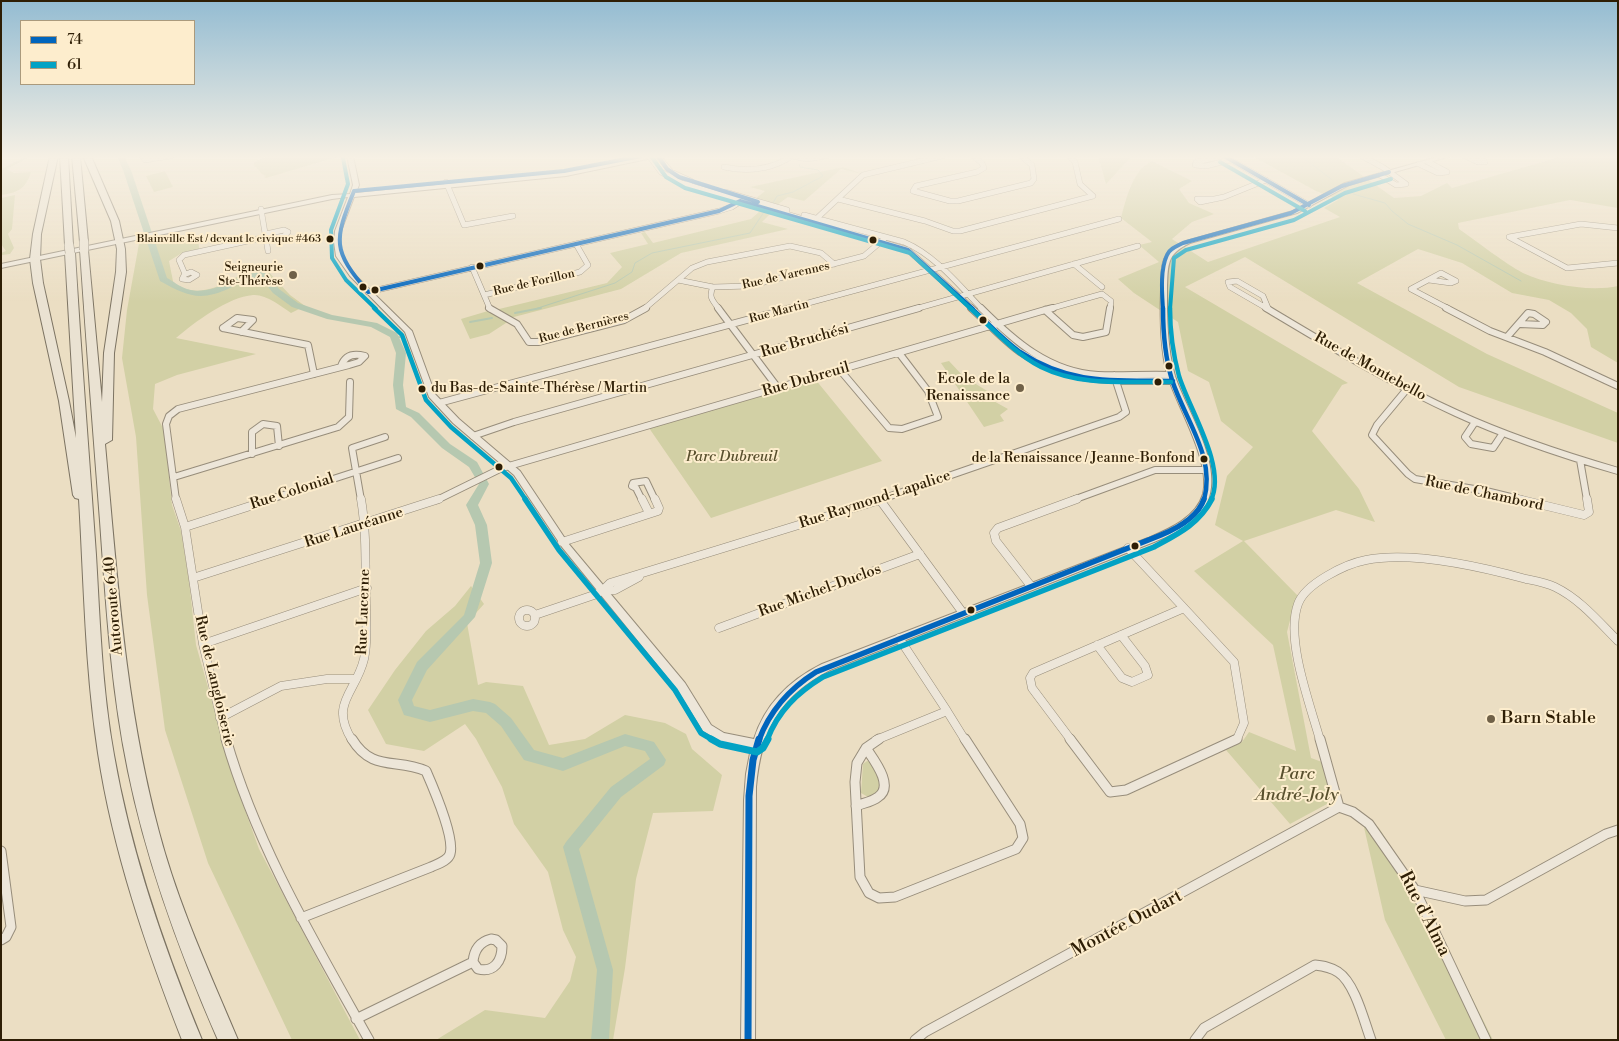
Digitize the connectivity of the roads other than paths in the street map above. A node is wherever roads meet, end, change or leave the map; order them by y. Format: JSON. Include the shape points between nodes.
{"nodes":[{"id":1,"x":43,"y":205,"type":"edge"},
{"id":2,"x":67,"y":205,"type":"edge"},
{"id":3,"x":80,"y":205,"type":"edge"},
{"id":4,"x":106,"y":205,"type":"edge"},
{"id":5,"x":290,"y":205,"type":"edge"},
{"id":6,"x":348,"y":205,"type":"edge"},
{"id":7,"x":456,"y":205,"type":"edge"},
{"id":8,"x":733,"y":205,"type":"edge"},
{"id":9,"x":759,"y":205,"type":"edge"},
{"id":10,"x":832,"y":205,"type":"edge"},
{"id":11,"x":860,"y":205,"type":"edge"},
{"id":12,"x":1060,"y":205,"type":"edge"},
{"id":13,"x":1309,"y":205,"type":"edge"},
{"id":14,"x":261,"y":210,"type":"junction"},
{"id":15,"x":513,"y":216,"type":"dead end"},
{"id":16,"x":1119,"y":219,"type":"dead end"},
{"id":17,"x":815,"y":220,"type":"junction"},
{"id":18,"x":1618,"y":228,"type":"edge"},
{"id":19,"x":136,"y":235,"type":"junction"},
{"id":20,"x":266,"y":237,"type":"junction"},
{"id":21,"x":119,"y":239,"type":"junction"},
{"id":22,"x":884,"y":239,"type":"junction"},
{"id":23,"x":576,"y":244,"type":"junction"},
{"id":24,"x":1138,"y":246,"type":"dead end"},
{"id":25,"x":268,"y":251,"type":"dead end"},
{"id":26,"x":35,"y":256,"type":"junction"},
{"id":27,"x":1618,"y":263,"type":"edge"},
{"id":28,"x":834,"y":264,"type":"junction"},
{"id":29,"x":1074,"y":264,"type":"junction"},
{"id":30,"x":1,"y":265,"type":"edge"},
{"id":31,"x":472,"y":267,"type":"junction"},
{"id":32,"x":939,"y":268,"type":"junction"},
{"id":33,"x":931,"y":270,"type":"junction"},
{"id":34,"x":185,"y":274,"type":"dead end"},
{"id":35,"x":678,"y":280,"type":"junction"},
{"id":36,"x":1428,"y":280,"type":"dead end"},
{"id":37,"x":713,"y":287,"type":"junction"},
{"id":38,"x":1102,"y":290,"type":"junction"},
{"id":39,"x":368,"y":292,"type":"junction"},
{"id":40,"x":968,"y":294,"type":"junction"},
{"id":41,"x":484,"y":295,"type":"junction"},
{"id":42,"x":960,"y":297,"type":"junction"},
{"id":43,"x":1268,"y":308,"type":"junction"},
{"id":44,"x":1044,"y":310,"type":"junction"},
{"id":45,"x":998,"y":323,"type":"junction"},
{"id":46,"x":1520,"y":324,"type":"dead end"},
{"id":47,"x":731,"y":325,"type":"junction"},
{"id":48,"x":991,"y":326,"type":"junction"},
{"id":49,"x":241,"y":332,"type":"dead end"},
{"id":50,"x":1507,"y":338,"type":"junction"},
{"id":51,"x":899,"y":353,"type":"junction"},
{"id":52,"x":754,"y":355,"type":"junction"},
{"id":53,"x":341,"y":366,"type":"dead end"},
{"id":54,"x":840,"y":370,"type":"junction"},
{"id":55,"x":314,"y":374,"type":"junction"},
{"id":56,"x":1115,"y":377,"type":"junction"},
{"id":57,"x":1172,"y":378,"type":"junction"},
{"id":58,"x":350,"y":382,"type":"dead end"},
{"id":59,"x":1618,"y":386,"type":"edge"},
{"id":60,"x":778,"y":388,"type":"junction"},
{"id":61,"x":1407,"y":389,"type":"junction"},
{"id":62,"x":439,"y":403,"type":"junction"},
{"id":63,"x":1475,"y":422,"type":"junction"},
{"id":64,"x":1503,"y":433,"type":"junction"},
{"id":65,"x":473,"y":436,"type":"junction"},
{"id":66,"x":385,"y":437,"type":"dead end"},
{"id":67,"x":279,"y":446,"type":"junction"},
{"id":68,"x":252,"y":454,"type":"junction"},
{"id":69,"x":398,"y":458,"type":"dead end"},
{"id":70,"x":1580,"y":460,"type":"junction"},
{"id":71,"x":510,"y":467,"type":"junction"},
{"id":72,"x":1207,"y":470,"type":"junction"},
{"id":73,"x":356,"y":471,"type":"junction"},
{"id":74,"x":1618,"y":471,"type":"edge"},
{"id":75,"x":174,"y":477,"type":"junction"},
{"id":76,"x":104,"y":488,"type":"junction"},
{"id":77,"x":880,"y":500,"type":"junction"},
{"id":78,"x":649,"y":513,"type":"junction"},
{"id":79,"x":365,"y":525,"type":"junction"},
{"id":80,"x":185,"y":527,"type":"junction"},
{"id":81,"x":88,"y":541,"type":"junction"},
{"id":82,"x":562,"y":542,"type":"junction"},
{"id":83,"x":1128,"y":548,"type":"junction"},
{"id":84,"x":920,"y":554,"type":"junction"},
{"id":85,"x":194,"y":578,"type":"junction"},
{"id":86,"x":1032,"y":586,"type":"junction"},
{"id":87,"x":367,"y":588,"type":"junction"},
{"id":88,"x":602,"y":591,"type":"junction"},
{"id":89,"x":1185,"y":608,"type":"junction"},
{"id":90,"x":963,"y":613,"type":"junction"},
{"id":91,"x":535,"y":615,"type":"dead end"},
{"id":92,"x":719,"y":628,"type":"dead end"},
{"id":93,"x":1121,"y":635,"type":"junction"},
{"id":94,"x":900,"y":638,"type":"junction"},
{"id":95,"x":1618,"y":641,"type":"edge"},
{"id":96,"x":203,"y":644,"type":"junction"},
{"id":97,"x":1097,"y":645,"type":"junction"},
{"id":98,"x":355,"y":679,"type":"junction"},
{"id":99,"x":948,"y":711,"type":"junction"},
{"id":100,"x":220,"y":718,"type":"junction"},
{"id":101,"x":757,"y":745,"type":"junction"},
{"id":102,"x":866,"y":748,"type":"junction"},
{"id":103,"x":856,"y":806,"type":"junction"},
{"id":104,"x":1340,"y":807,"type":"junction"},
{"id":105,"x":1618,"y":830,"type":"edge"},
{"id":106,"x":1,"y":851,"type":"edge"},
{"id":107,"x":1415,"y":890,"type":"junction"},
{"id":108,"x":301,"y":918,"type":"junction"},
{"id":109,"x":1,"y":940,"type":"edge"},
{"id":110,"x":473,"y":962,"type":"dead end"},
{"id":111,"x":356,"y":1018,"type":"junction"},
{"id":112,"x":192,"y":1040,"type":"edge"},
{"id":113,"x":228,"y":1040,"type":"edge"},
{"id":114,"x":369,"y":1040,"type":"edge"},
{"id":115,"x":748,"y":1040,"type":"edge"},
{"id":116,"x":915,"y":1040,"type":"edge"},
{"id":117,"x":1195,"y":1040,"type":"edge"},
{"id":118,"x":1372,"y":1040,"type":"edge"},
{"id":119,"x":1486,"y":1040,"type":"edge"}],
"edges":[{"from":1,"to":26,"type":"highway"},
{"from":2,"to":81,"type":"highway","name":"Autoroute 640"},
{"from":3,"to":76,"type":"highway","name":"Autoroute 640"},
{"from":4,"to":21,"type":"highway"},
{"from":5,"to":14,"type":"street"},
{"from":6,"to":39,"type":"street","via":[[338,231],[337,247],[343,263]]},
{"from":7,"to":15,"type":"street","via":[[464,225]]},
{"from":8,"to":23,"type":"street"},
{"from":9,"to":17,"type":"street"},
{"from":10,"to":17,"type":"street"},
{"from":11,"to":12,"type":"street","via":[[960,231]]},
{"from":13,"to":57,"type":"street","via":[[1288,214],[1185,242],[1169,252],[1164,324],[1165,348]]},
{"from":14,"to":19,"type":"street"},
{"from":14,"to":20,"type":"street"},
{"from":16,"to":32,"type":"street","name":"Rue Martin"},
{"from":17,"to":22,"type":"street"},
{"from":18,"to":27,"type":"street","via":[[1581,224],[1509,237],[1565,268]]},
{"from":19,"to":21,"type":"highway"},
{"from":19,"to":21,"type":"highway"},
{"from":20,"to":25,"type":"street"},
{"from":20,"to":34,"type":"street","via":[[184,255],[179,260]]},
{"from":21,"to":26,"type":"street"},
{"from":21,"to":76,"type":"highway","via":[[120,276],[109,353]]},
{"from":22,"to":28,"type":"street","name":"Rue de Varennes","via":[[864,256]]},
{"from":22,"to":32,"type":"street","via":[[914,246]]},
{"from":22,"to":33,"type":"street","via":[[910,250]]},
{"from":23,"to":31,"type":"street"},
{"from":23,"to":41,"type":"street","name":"Rue de Forillon","via":[[588,265],[580,272]]},
{"from":24,"to":29,"type":"street","name":"Rue Bruchési"},
{"from":26,"to":30,"type":"street"},
{"from":26,"to":81,"type":"highway"},
{"from":28,"to":35,"type":"street","name":"Rue de Bernières","via":[[821,253],[784,246],[699,264]]},
{"from":28,"to":37,"type":"street","name":"Rue de Varennes","via":[[749,286]]},
{"from":29,"to":38,"type":"street"},
{"from":29,"to":40,"type":"street","name":"Rue Bruchési"},
{"from":31,"to":39,"type":"street"},
{"from":31,"to":41,"type":"street","name":"Rue de Bernières"},
{"from":32,"to":33,"type":"street","name":"Rue Martin"},
{"from":32,"to":40,"type":"street"},
{"from":33,"to":42,"type":"street"},
{"from":33,"to":47,"type":"street","name":"Rue Martin"},
{"from":35,"to":37,"type":"street","name":"Rue de Varennes"},
{"from":35,"to":41,"type":"street","name":"Rue de Bernières","via":[[642,311],[624,320],[538,342],[526,340],[517,324],[491,310]]},
{"from":36,"to":50,"type":"street","via":[[1411,289]]},
{"from":37,"to":47,"type":"street","via":[[711,298]]},
{"from":38,"to":44,"type":"street","name":"Rue Dubreuil"},
{"from":38,"to":44,"type":"street","via":[[1111,301],[1106,332],[1083,337],[1073,335]]},
{"from":39,"to":62,"type":"street","via":[[408,331],[427,386]]},
{"from":40,"to":42,"type":"street","name":"Rue Bruchési"},
{"from":40,"to":45,"type":"street"},
{"from":42,"to":48,"type":"street"},
{"from":42,"to":52,"type":"street","name":"Rue Bruchési"},
{"from":43,"to":43,"type":"street","name":"Rue de Montebello","via":[[1262,296],[1237,281],[1228,282],[1230,287]]},
{"from":43,"to":61,"type":"street","name":"Rue de Montebello"},
{"from":44,"to":45,"type":"street","name":"Rue Dubreuil"},
{"from":45,"to":48,"type":"street","name":"Rue Dubreuil"},
{"from":45,"to":56,"type":"street","via":[[1027,350],[1051,364]]},
{"from":46,"to":50,"type":"street"},
{"from":47,"to":52,"type":"street"},
{"from":47,"to":62,"type":"street","name":"Rue Martin"},
{"from":48,"to":51,"type":"street","name":"Rue Dubreuil"},
{"from":48,"to":56,"type":"street","via":[[1022,353],[1044,366],[1074,376]]},
{"from":49,"to":55,"type":"street","via":[[308,346]]},
{"from":50,"to":59,"type":"street","via":[[1551,354]]},
{"from":51,"to":54,"type":"street","name":"Rue Dubreuil"},
{"from":51,"to":54,"type":"street","via":[[916,373],[937,408],[938,417],[902,429],[888,428]]},
{"from":52,"to":60,"type":"street"},
{"from":52,"to":65,"type":"street","name":"Rue Bruchési"},
{"from":53,"to":55,"type":"street","name":"Rue de Langloiserie"},
{"from":54,"to":60,"type":"street","name":"Rue Dubreuil"},
{"from":55,"to":75,"type":"street","name":"Rue de Langloiserie","via":[[173,412],[166,424]]},
{"from":56,"to":57,"type":"street"},
{"from":56,"to":77,"type":"street","name":"Rue Raymond-Lapalice","via":[[1126,412],[1119,417]]},
{"from":57,"to":72,"type":"street"},
{"from":58,"to":67,"type":"street","via":[[349,417],[345,422]]},
{"from":60,"to":71,"type":"street","name":"Rue Dubreuil"},
{"from":61,"to":63,"type":"street","name":"Rue de Montebello"},
{"from":61,"to":70,"type":"street","name":"Rue de Chambord","via":[[1372,435],[1415,479],[1486,491],[1584,515],[1589,512]]},
{"from":62,"to":65,"type":"street"},
{"from":63,"to":64,"type":"street","name":"Rue de Montebello"},
{"from":63,"to":64,"type":"street","via":[[1465,437],[1471,444],[1493,448]]},
{"from":64,"to":70,"type":"street","name":"Rue de Montebello"},
{"from":65,"to":71,"type":"street"},
{"from":66,"to":73,"type":"street","name":"Rue Lucerne","via":[[352,448]]},
{"from":67,"to":68,"type":"street"},
{"from":67,"to":68,"type":"street","via":[[277,426],[271,423],[259,426],[252,432]]},
{"from":68,"to":75,"type":"street"},
{"from":69,"to":73,"type":"street","name":"Rue Colonial"},
{"from":70,"to":74,"type":"street","name":"Rue de Montebello"},
{"from":71,"to":79,"type":"street","name":"Rue Lauréanne","via":[[438,500]]},
{"from":71,"to":82,"type":"street","via":[[520,477]]},
{"from":72,"to":83,"type":"street","via":[[1207,494],[1193,517],[1170,532]]},
{"from":72,"to":86,"type":"street","via":[[1155,470],[998,528],[994,533],[996,541]]},
{"from":73,"to":79,"type":"street","name":"Rue Lucerne"},
{"from":73,"to":80,"type":"street","name":"Rue Colonial"},
{"from":75,"to":80,"type":"street","name":"Rue de Langloiserie","via":[[177,507]]},
{"from":76,"to":113,"type":"highway","name":"Autoroute 640","via":[[121,682],[139,788],[176,915]]},
{"from":77,"to":84,"type":"street"},
{"from":77,"to":88,"type":"street","name":"Rue Raymond-Lapalice","via":[[671,563],[615,590]]},
{"from":78,"to":78,"type":"street","via":[[660,508],[651,490],[646,481],[632,482]]},
{"from":78,"to":82,"type":"street"},
{"from":79,"to":85,"type":"street","name":"Rue Lauréanne"},
{"from":79,"to":87,"type":"street","name":"Rue Lucerne"},
{"from":80,"to":85,"type":"street","name":"Rue de Langloiserie"},
{"from":81,"to":112,"type":"highway","name":"Autoroute 640","via":[[98,695],[112,782],[127,852],[145,913]]},
{"from":82,"to":88,"type":"street"},
{"from":83,"to":86,"type":"street"},
{"from":83,"to":89,"type":"street"},
{"from":84,"to":90,"type":"street"},
{"from":84,"to":92,"type":"street","name":"Rue Michel-Duclos"},
{"from":85,"to":96,"type":"street","name":"Rue de Langloiserie"},
{"from":86,"to":90,"type":"street"},
{"from":87,"to":96,"type":"street"},
{"from":87,"to":98,"type":"street","name":"Rue Lucerne","via":[[364,660]]},
{"from":88,"to":91,"type":"street","name":"Rue Raymond-Lapalice"},
{"from":88,"to":101,"type":"street","via":[[681,686],[709,730],[722,737]]},
{"from":89,"to":93,"type":"street"},
{"from":89,"to":97,"type":"street","via":[[1234,662],[1244,723],[1237,739],[1126,790],[1110,792],[1032,688],[1030,678],[1033,673]]},
{"from":90,"to":94,"type":"street"},
{"from":93,"to":97,"type":"street"},
{"from":93,"to":97,"type":"street","via":[[1145,666],[1148,675],[1132,682],[1122,678]]},
{"from":94,"to":99,"type":"street"},
{"from":94,"to":101,"type":"street","via":[[826,667],[796,685],[772,710]]},
{"from":95,"to":104,"type":"street","via":[[1574,598],[1554,586],[1504,573],[1430,560],[1388,558],[1365,560],[1336,570],[1310,587],[1298,603],[1294,627],[1298,660]]},
{"from":96,"to":100,"type":"street","name":"Rue de Langloiserie"},
{"from":98,"to":100,"type":"street","via":[[327,679],[282,686]]},
{"from":98,"to":108,"type":"street","name":"Rue Lucerne","via":[[342,706],[347,735],[367,757],[426,772],[451,841],[450,854],[431,867]]},
{"from":99,"to":102,"type":"street","via":[[876,740]]},
{"from":99,"to":103,"type":"street","via":[[1020,824],[1023,838],[1016,849],[895,897],[879,898],[869,893],[860,877]]},
{"from":100,"to":108,"type":"street","name":"Rue de Langloiserie","via":[[244,794]]},
{"from":101,"to":115,"type":"street","via":[[750,824]]},
{"from":102,"to":103,"type":"street","via":[[857,763]]},
{"from":102,"to":103,"type":"street","via":[[885,781],[884,790],[880,797]]},
{"from":104,"to":107,"type":"street","name":"Rue d'Alma","via":[[1369,824]]},
{"from":104,"to":116,"type":"street","name":"Montée Oudart"},
{"from":105,"to":107,"type":"street","via":[[1486,900],[1465,901]]},
{"from":106,"to":109,"type":"street","via":[[11,927]]},
{"from":107,"to":119,"type":"street","name":"Rue d'Alma"},
{"from":108,"to":111,"type":"street","name":"Rue de Langloiserie"},
{"from":110,"to":111,"type":"street"},
{"from":111,"to":114,"type":"street","name":"Rue de Langloiserie"},
{"from":117,"to":118,"type":"street","via":[[1204,1028],[1315,965],[1341,974]]}]}
